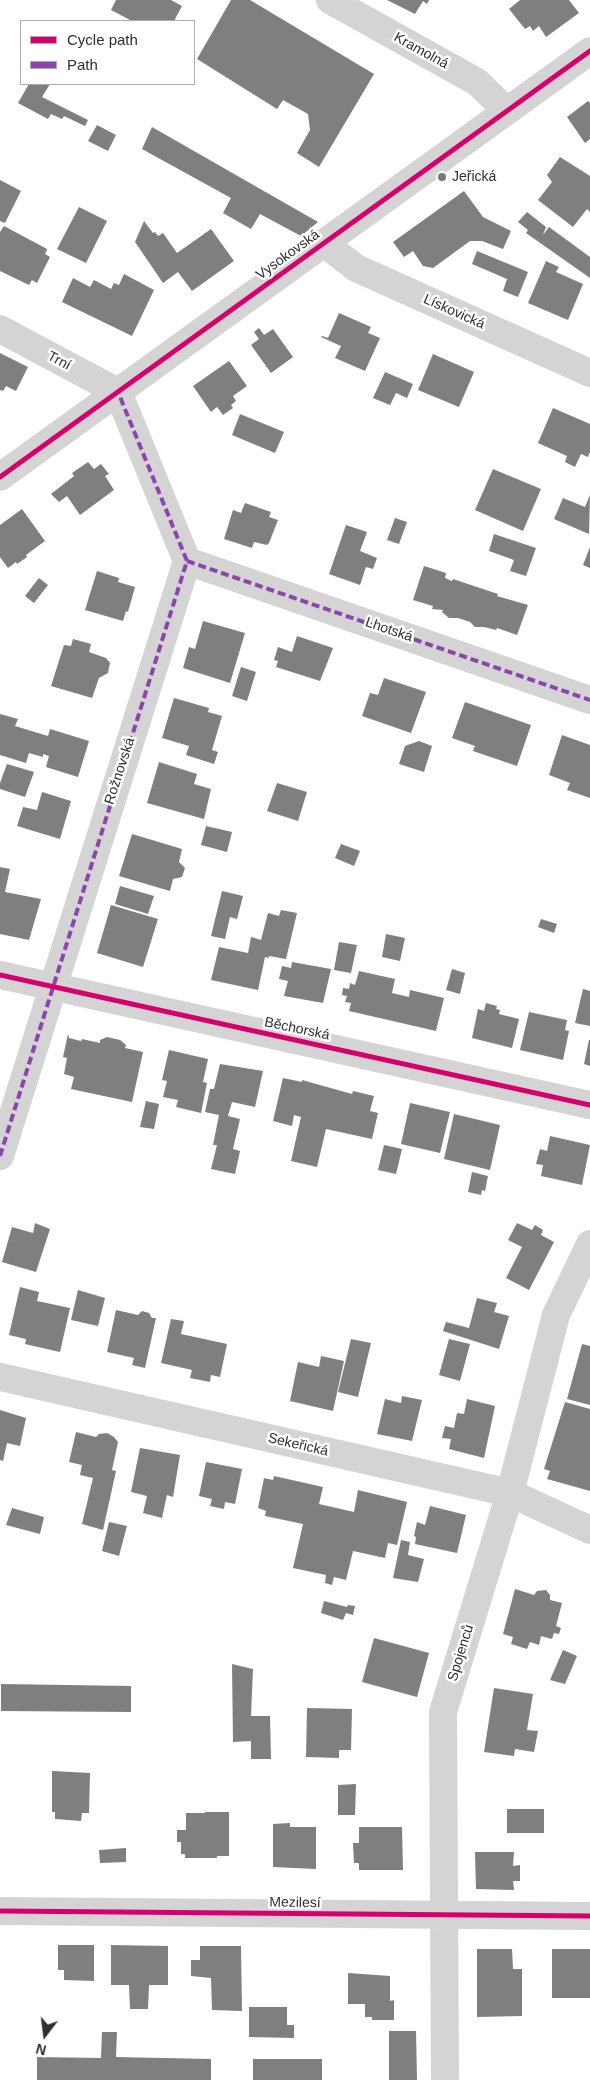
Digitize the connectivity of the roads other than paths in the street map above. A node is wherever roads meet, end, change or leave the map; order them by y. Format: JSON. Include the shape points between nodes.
{"nodes":[{"id":1,"x":330,"y":0,"type":"edge"},
{"id":2,"x":590,"y":51,"type":"edge"},
{"id":3,"x":507,"y":111,"type":"junction"},
{"id":4,"x":324,"y":243,"type":"junction"},
{"id":5,"x":0,"y":329,"type":"edge"},
{"id":6,"x":590,"y":373,"type":"edge"},
{"id":7,"x":118,"y":392,"type":"junction"},
{"id":8,"x":0,"y":477,"type":"edge"},
{"id":9,"x":187,"y":561,"type":"junction"},
{"id":10,"x":590,"y":700,"type":"edge"},
{"id":11,"x":0,"y":975,"type":"edge"},
{"id":12,"x":52,"y":986,"type":"junction"},
{"id":13,"x":590,"y":1105,"type":"edge"},
{"id":14,"x":0,"y":1156,"type":"edge"},
{"id":15,"x":590,"y":1244,"type":"edge"},
{"id":16,"x":0,"y":1377,"type":"edge"},
{"id":17,"x":510,"y":1493,"type":"junction"},
{"id":18,"x":590,"y":1530,"type":"edge"},
{"id":19,"x":0,"y":1911,"type":"edge"},
{"id":20,"x":443,"y":1915,"type":"junction"},
{"id":21,"x":590,"y":1916,"type":"edge"},
{"id":22,"x":445,"y":2080,"type":"edge"}],
"edges":[{"from":1,"to":3,"type":"street","name":"Kramolná","via":[[477,82]]},
{"from":2,"to":3,"type":"street","name":"Vysokovská"},
{"from":3,"to":4,"type":"street","name":"Vysokovská"},
{"from":4,"to":6,"type":"street","name":"Lískovická","via":[[356,268]]},
{"from":4,"to":7,"type":"street","name":"Vysokovská"},
{"from":5,"to":7,"type":"street","name":"Trní"},
{"from":7,"to":8,"type":"street","name":"Vysokovská"},
{"from":7,"to":9,"type":"street"},
{"from":9,"to":10,"type":"street","name":"Lhotská"},
{"from":9,"to":12,"type":"street","name":"Rožnovská"},
{"from":11,"to":12,"type":"street","name":"Běchorská"},
{"from":12,"to":13,"type":"street","name":"Běchorská"},
{"from":12,"to":14,"type":"street","name":"Rožnovská"},
{"from":15,"to":17,"type":"street","name":"Spojenců","via":[[556,1315]]},
{"from":16,"to":17,"type":"street","name":"Sekeřická"},
{"from":17,"to":18,"type":"street","name":"Sekeřická"},
{"from":17,"to":20,"type":"street","name":"Spojenců","via":[[442,1712]]},
{"from":19,"to":20,"type":"street","name":"Mezilesí"},
{"from":20,"to":21,"type":"street","name":"Mezilesí"},
{"from":20,"to":22,"type":"street","name":"Spojenců"}]}
